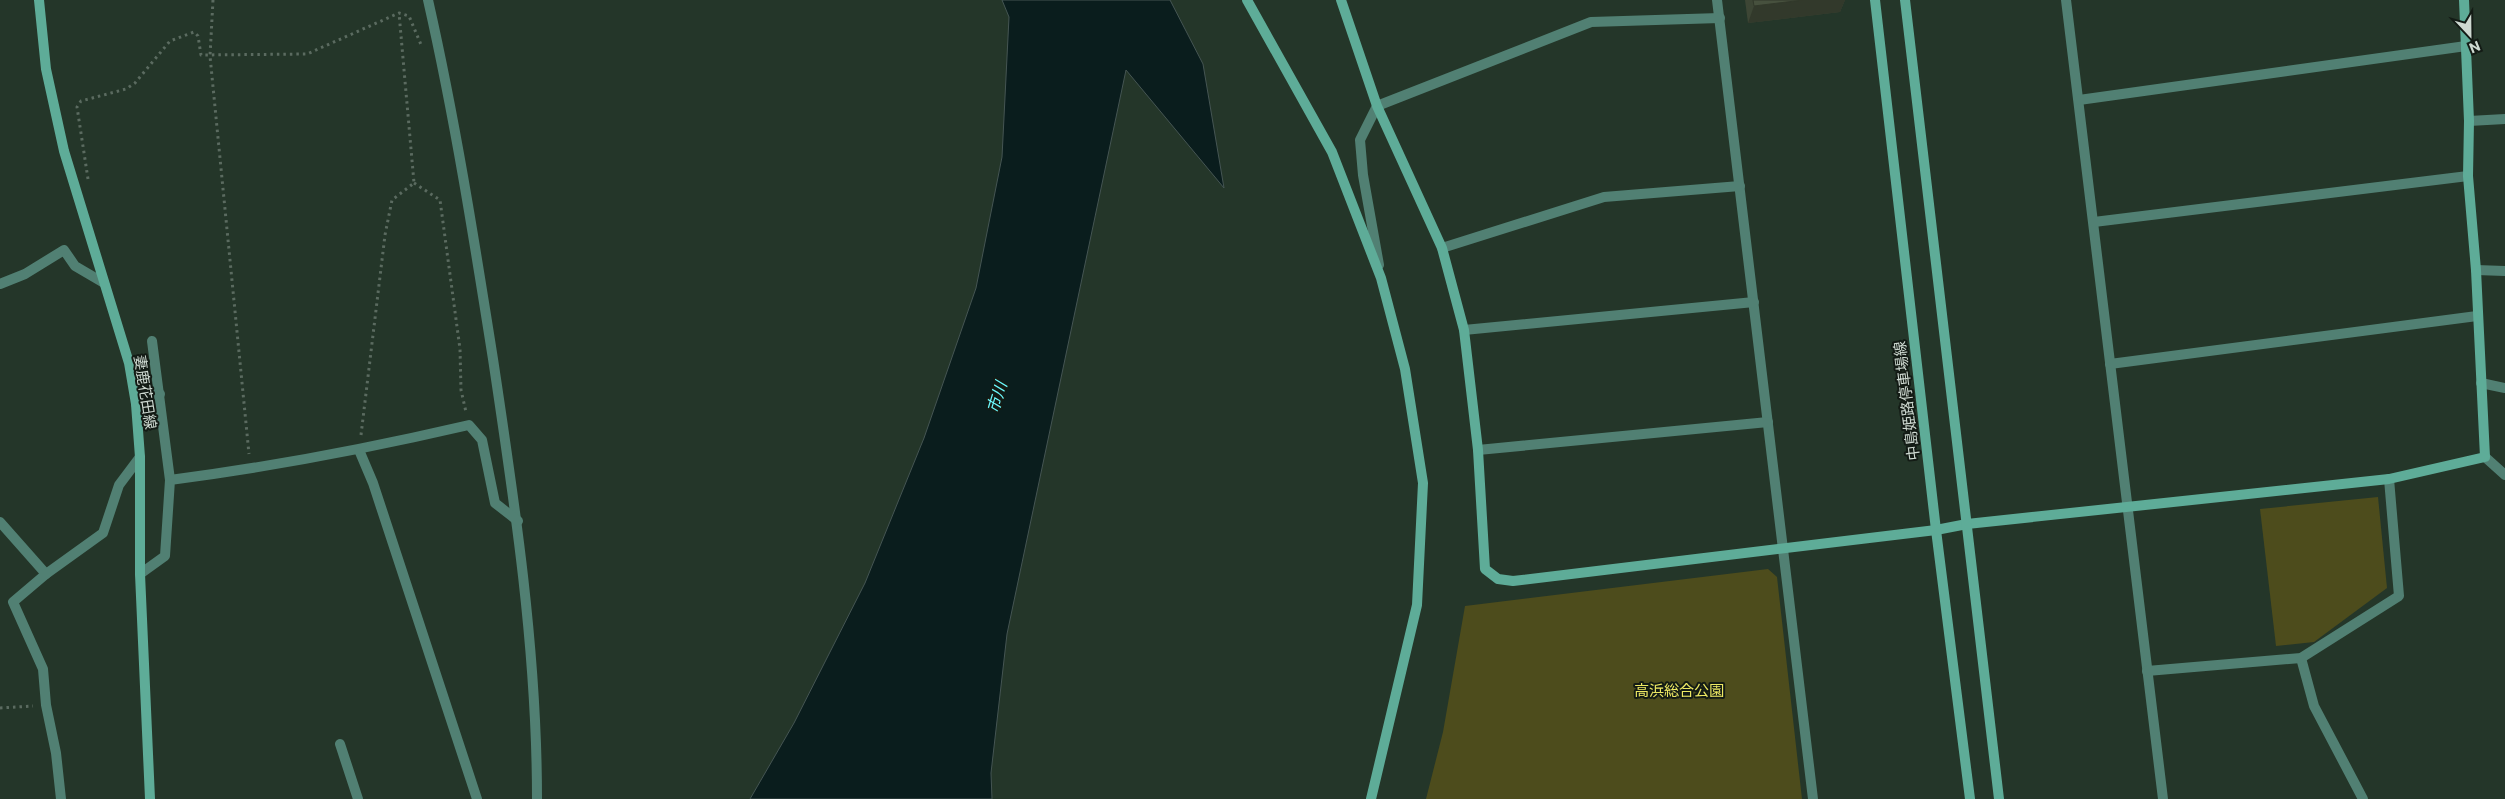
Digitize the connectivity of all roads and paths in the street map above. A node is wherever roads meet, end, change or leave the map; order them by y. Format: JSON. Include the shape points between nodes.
{"nodes":[{"id":1,"x":39,"y":0,"type":"edge"},
{"id":2,"x":213,"y":0,"type":"edge"},
{"id":3,"x":428,"y":0,"type":"edge"},
{"id":4,"x":1247,"y":0,"type":"edge"},
{"id":5,"x":1341,"y":0,"type":"edge"},
{"id":6,"x":1717,"y":0,"type":"edge"},
{"id":7,"x":1875,"y":0,"type":"edge"},
{"id":8,"x":1905,"y":0,"type":"edge"},
{"id":9,"x":2066,"y":0,"type":"edge"},
{"id":10,"x":2464,"y":0,"type":"edge"},
{"id":11,"x":399,"y":13,"type":"junction"},
{"id":12,"x":1720,"y":18,"type":"junction"},
{"id":13,"x":2466,"y":46,"type":"junction"},
{"id":14,"x":424,"y":51,"type":"dead end"},
{"id":15,"x":210,"y":56,"type":"junction"},
{"id":16,"x":2079,"y":100,"type":"junction"},
{"id":17,"x":1377,"y":106,"type":"junction"},
{"id":18,"x":2505,"y":119,"type":"edge"},
{"id":19,"x":2469,"y":121,"type":"junction"},
{"id":20,"x":2468,"y":176,"type":"junction"},
{"id":21,"x":87,"y":183,"type":"dead end"},
{"id":22,"x":414,"y":183,"type":"junction"},
{"id":23,"x":1740,"y":186,"type":"junction"},
{"id":24,"x":2094,"y":222,"type":"junction"},
{"id":25,"x":1442,"y":248,"type":"junction"},
{"id":26,"x":2476,"y":270,"type":"junction"},
{"id":27,"x":2505,"y":271,"type":"edge"},
{"id":28,"x":1381,"y":278,"type":"junction"},
{"id":29,"x":104,"y":283,"type":"junction"},
{"id":30,"x":0,"y":284,"type":"edge"},
{"id":31,"x":1754,"y":302,"type":"junction"},
{"id":32,"x":2477,"y":316,"type":"junction"},
{"id":33,"x":1464,"y":330,"type":"junction"},
{"id":34,"x":152,"y":341,"type":"dead end"},
{"id":35,"x":2110,"y":364,"type":"junction"},
{"id":36,"x":2481,"y":384,"type":"junction"},
{"id":37,"x":2505,"y":388,"type":"edge"},
{"id":38,"x":160,"y":394,"type":"junction"},
{"id":39,"x":136,"y":404,"type":"junction"},
{"id":40,"x":1768,"y":422,"type":"junction"},
{"id":41,"x":469,"y":425,"type":"junction"},
{"id":42,"x":359,"y":450,"type":"junction"},
{"id":43,"x":1478,"y":450,"type":"junction"},
{"id":44,"x":140,"y":457,"type":"junction"},
{"id":45,"x":2484,"y":457,"type":"junction"},
{"id":46,"x":250,"y":470,"type":"junction"},
{"id":47,"x":2505,"y":475,"type":"edge"},
{"id":48,"x":2389,"y":479,"type":"junction"},
{"id":49,"x":170,"y":480,"type":"junction"},
{"id":50,"x":2126,"y":507,"type":"junction"},
{"id":51,"x":518,"y":521,"type":"junction"},
{"id":52,"x":0,"y":522,"type":"edge"},
{"id":53,"x":1967,"y":524,"type":"junction"},
{"id":54,"x":1936,"y":530,"type":"junction"},
{"id":55,"x":1783,"y":548,"type":"junction"},
{"id":56,"x":46,"y":574,"type":"junction"},
{"id":57,"x":140,"y":574,"type":"junction"},
{"id":58,"x":2301,"y":658,"type":"junction"},
{"id":59,"x":2147,"y":671,"type":"junction"},
{"id":60,"x":46,"y":706,"type":"junction"},
{"id":61,"x":0,"y":708,"type":"edge"},
{"id":62,"x":340,"y":744,"type":"dead end"},
{"id":63,"x":61,"y":799,"type":"edge"},
{"id":64,"x":150,"y":799,"type":"edge"},
{"id":65,"x":358,"y":799,"type":"edge"},
{"id":66,"x":477,"y":799,"type":"edge"},
{"id":67,"x":537,"y":799,"type":"edge"},
{"id":68,"x":1370,"y":799,"type":"edge"},
{"id":69,"x":1813,"y":799,"type":"edge"},
{"id":70,"x":1970,"y":799,"type":"edge"},
{"id":71,"x":1999,"y":799,"type":"edge"},
{"id":72,"x":2163,"y":799,"type":"edge"},
{"id":73,"x":2363,"y":799,"type":"edge"}],
"edges":[{"from":1,"to":29,"type":"street","name":"妻鹿花田線","via":[[46,69],[64,151]]},
{"from":2,"to":15,"type":"path"},
{"from":3,"to":51,"type":"street","via":[[448,89]]},
{"from":4,"to":28,"type":"street","via":[[1332,152]]},
{"from":5,"to":17,"type":"street"},
{"from":6,"to":12,"type":"street"},
{"from":7,"to":54,"type":"street","name":"中島姫路停車場線"},
{"from":8,"to":53,"type":"street"},
{"from":9,"to":16,"type":"street"},
{"from":10,"to":13,"type":"street"},
{"from":11,"to":14,"type":"path","via":[[409,16]]},
{"from":11,"to":15,"type":"path","via":[[306,54]]},
{"from":11,"to":22,"type":"path"},
{"from":12,"to":17,"type":"street","via":[[1591,22]]},
{"from":12,"to":23,"type":"street"},
{"from":13,"to":16,"type":"street"},
{"from":13,"to":19,"type":"street"},
{"from":15,"to":21,"type":"path","via":[[201,55],[198,36],[194,32],[170,41],[135,84],[81,102],[77,107],[89,175]]},
{"from":15,"to":46,"type":"path"},
{"from":16,"to":24,"type":"street"},
{"from":17,"to":25,"type":"street"},
{"from":17,"to":28,"type":"street","via":[[1360,140]]},
{"from":18,"to":19,"type":"street"},
{"from":19,"to":20,"type":"street"},
{"from":20,"to":24,"type":"street"},
{"from":20,"to":26,"type":"street"},
{"from":22,"to":41,"type":"path","via":[[440,200],[460,350],[461,390]]},
{"from":22,"to":42,"type":"path","via":[[392,200]]},
{"from":23,"to":25,"type":"street","via":[[1604,197]]},
{"from":23,"to":31,"type":"street"},
{"from":24,"to":35,"type":"street"},
{"from":25,"to":33,"type":"street"},
{"from":26,"to":27,"type":"street"},
{"from":26,"to":32,"type":"street"},
{"from":28,"to":68,"type":"street","via":[[1405,369],[1423,483],[1417,604]]},
{"from":29,"to":30,"type":"street","via":[[75,266],[64,250],[25,274]]},
{"from":29,"to":39,"type":"street","name":"妻鹿花田線","via":[[129,363]]},
{"from":31,"to":33,"type":"street"},
{"from":31,"to":40,"type":"street"},
{"from":32,"to":35,"type":"street"},
{"from":32,"to":36,"type":"street"},
{"from":33,"to":43,"type":"street"},
{"from":34,"to":38,"type":"street"},
{"from":35,"to":50,"type":"street"},
{"from":36,"to":37,"type":"street"},
{"from":36,"to":45,"type":"street"},
{"from":38,"to":39,"type":"street"},
{"from":38,"to":49,"type":"street"},
{"from":39,"to":44,"type":"street","name":"妻鹿花田線"},
{"from":40,"to":43,"type":"street"},
{"from":40,"to":55,"type":"street"},
{"from":41,"to":42,"type":"street"},
{"from":41,"to":51,"type":"street","via":[[482,440],[495,503]]},
{"from":42,"to":46,"type":"street"},
{"from":42,"to":66,"type":"street","via":[[373,483]]},
{"from":43,"to":55,"type":"street","via":[[1485,569],[1498,580],[1514,581]]},
{"from":44,"to":56,"type":"street","via":[[119,485],[103,533]]},
{"from":44,"to":57,"type":"street","name":"妻鹿花田線"},
{"from":45,"to":47,"type":"street"},
{"from":45,"to":48,"type":"street"},
{"from":46,"to":49,"type":"street"},
{"from":48,"to":50,"type":"street"},
{"from":48,"to":58,"type":"street","via":[[2399,596]]},
{"from":49,"to":57,"type":"street","via":[[165,556]]},
{"from":50,"to":53,"type":"street"},
{"from":50,"to":59,"type":"street"},
{"from":51,"to":67,"type":"street","via":[[529,630]]},
{"from":52,"to":56,"type":"street"},
{"from":53,"to":54,"type":"street"},
{"from":53,"to":71,"type":"street"},
{"from":54,"to":55,"type":"street"},
{"from":54,"to":70,"type":"street","name":"中島姫路停車場線"},
{"from":55,"to":69,"type":"street"},
{"from":56,"to":60,"type":"street","via":[[13,602],[43,669]]},
{"from":57,"to":64,"type":"street","name":"妻鹿花田線"},
{"from":58,"to":59,"type":"street"},
{"from":58,"to":73,"type":"street","via":[[2314,706]]},
{"from":59,"to":72,"type":"street"},
{"from":60,"to":61,"type":"path"},
{"from":60,"to":63,"type":"street"},
{"from":62,"to":65,"type":"street"}]}
